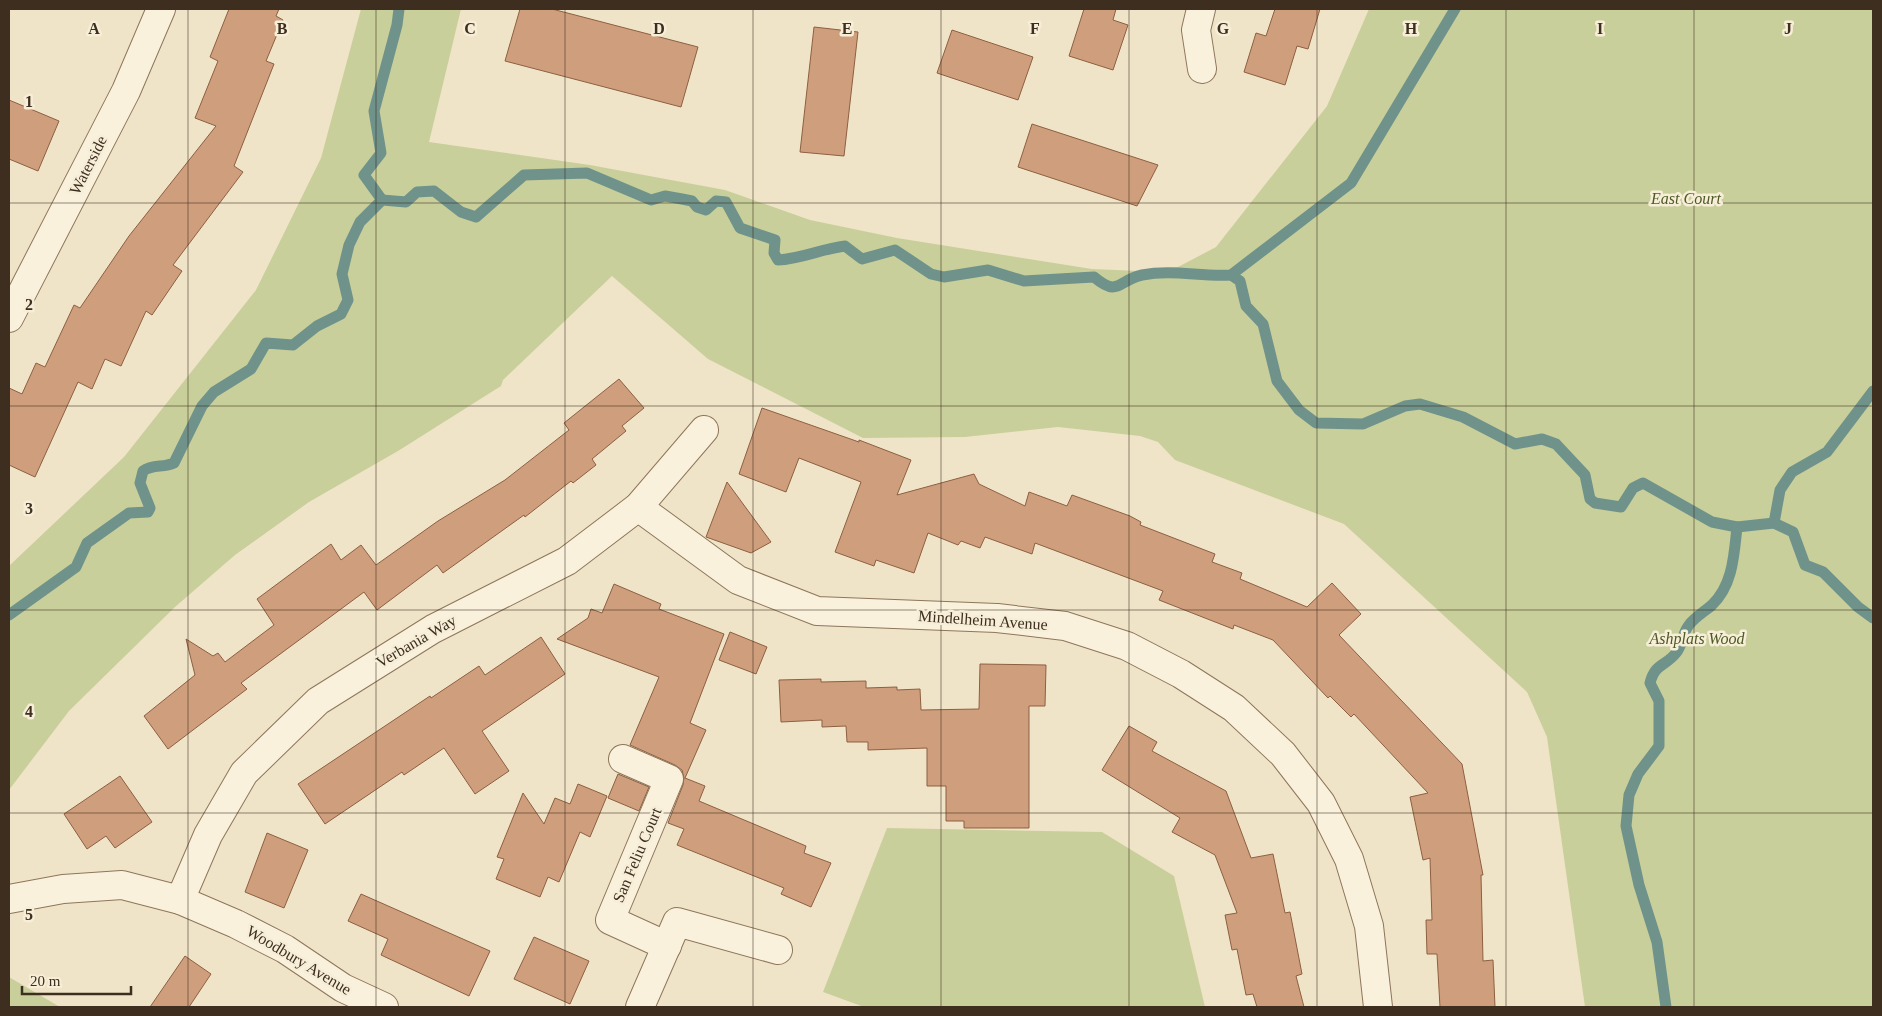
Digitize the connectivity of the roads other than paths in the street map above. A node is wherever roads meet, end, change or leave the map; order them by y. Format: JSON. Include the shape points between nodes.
{"nodes":[{"id":1,"x":161,"y":9,"type":"edge"},
{"id":2,"x":1201,"y":9,"type":"edge"},
{"id":3,"x":1202,"y":69,"type":"dead end"},
{"id":4,"x":9,"y":318,"type":"edge"},
{"id":5,"x":704,"y":430,"type":"dead end"},
{"id":6,"x":638,"y":507,"type":"junction"},
{"id":7,"x":623,"y":760,"type":"dead end"},
{"id":8,"x":9,"y":899,"type":"edge"},
{"id":9,"x":180,"y":900,"type":"junction"},
{"id":10,"x":666,"y":946,"type":"junction"},
{"id":11,"x":778,"y":950,"type":"dead end"},
{"id":12,"x":384,"y":1007,"type":"edge"},
{"id":13,"x":640,"y":1007,"type":"edge"},
{"id":14,"x":1378,"y":1007,"type":"edge"}],
"edges":[{"from":1,"to":4,"type":"street","name":"Waterside","via":[[126,92]]},
{"from":2,"to":3,"type":"street","via":[[1196,30]]},
{"from":5,"to":6,"type":"street","name":"Verbania Way"},
{"from":6,"to":9,"type":"street","name":"Verbania Way","via":[[567,561],[433,629],[318,701],[244,774],[208,834]]},
{"from":6,"to":14,"type":"street","name":"Mindelheim Avenue","via":[[738,580],[817,611],[997,618],[1065,626],[1127,646],[1181,674],[1234,708],[1282,754],[1321,803],[1349,859],[1369,926]]},
{"from":7,"to":10,"type":"street","name":"San Feliu Court","via":[[669,779],[610,920]]},
{"from":8,"to":9,"type":"street","name":"Woodbury Avenue","via":[[63,889],[122,885]]},
{"from":9,"to":12,"type":"street","name":"Woodbury Avenue","via":[[284,949],[343,988]]},
{"from":10,"to":11,"type":"street","via":[[677,922]]},
{"from":10,"to":13,"type":"street"}]}
